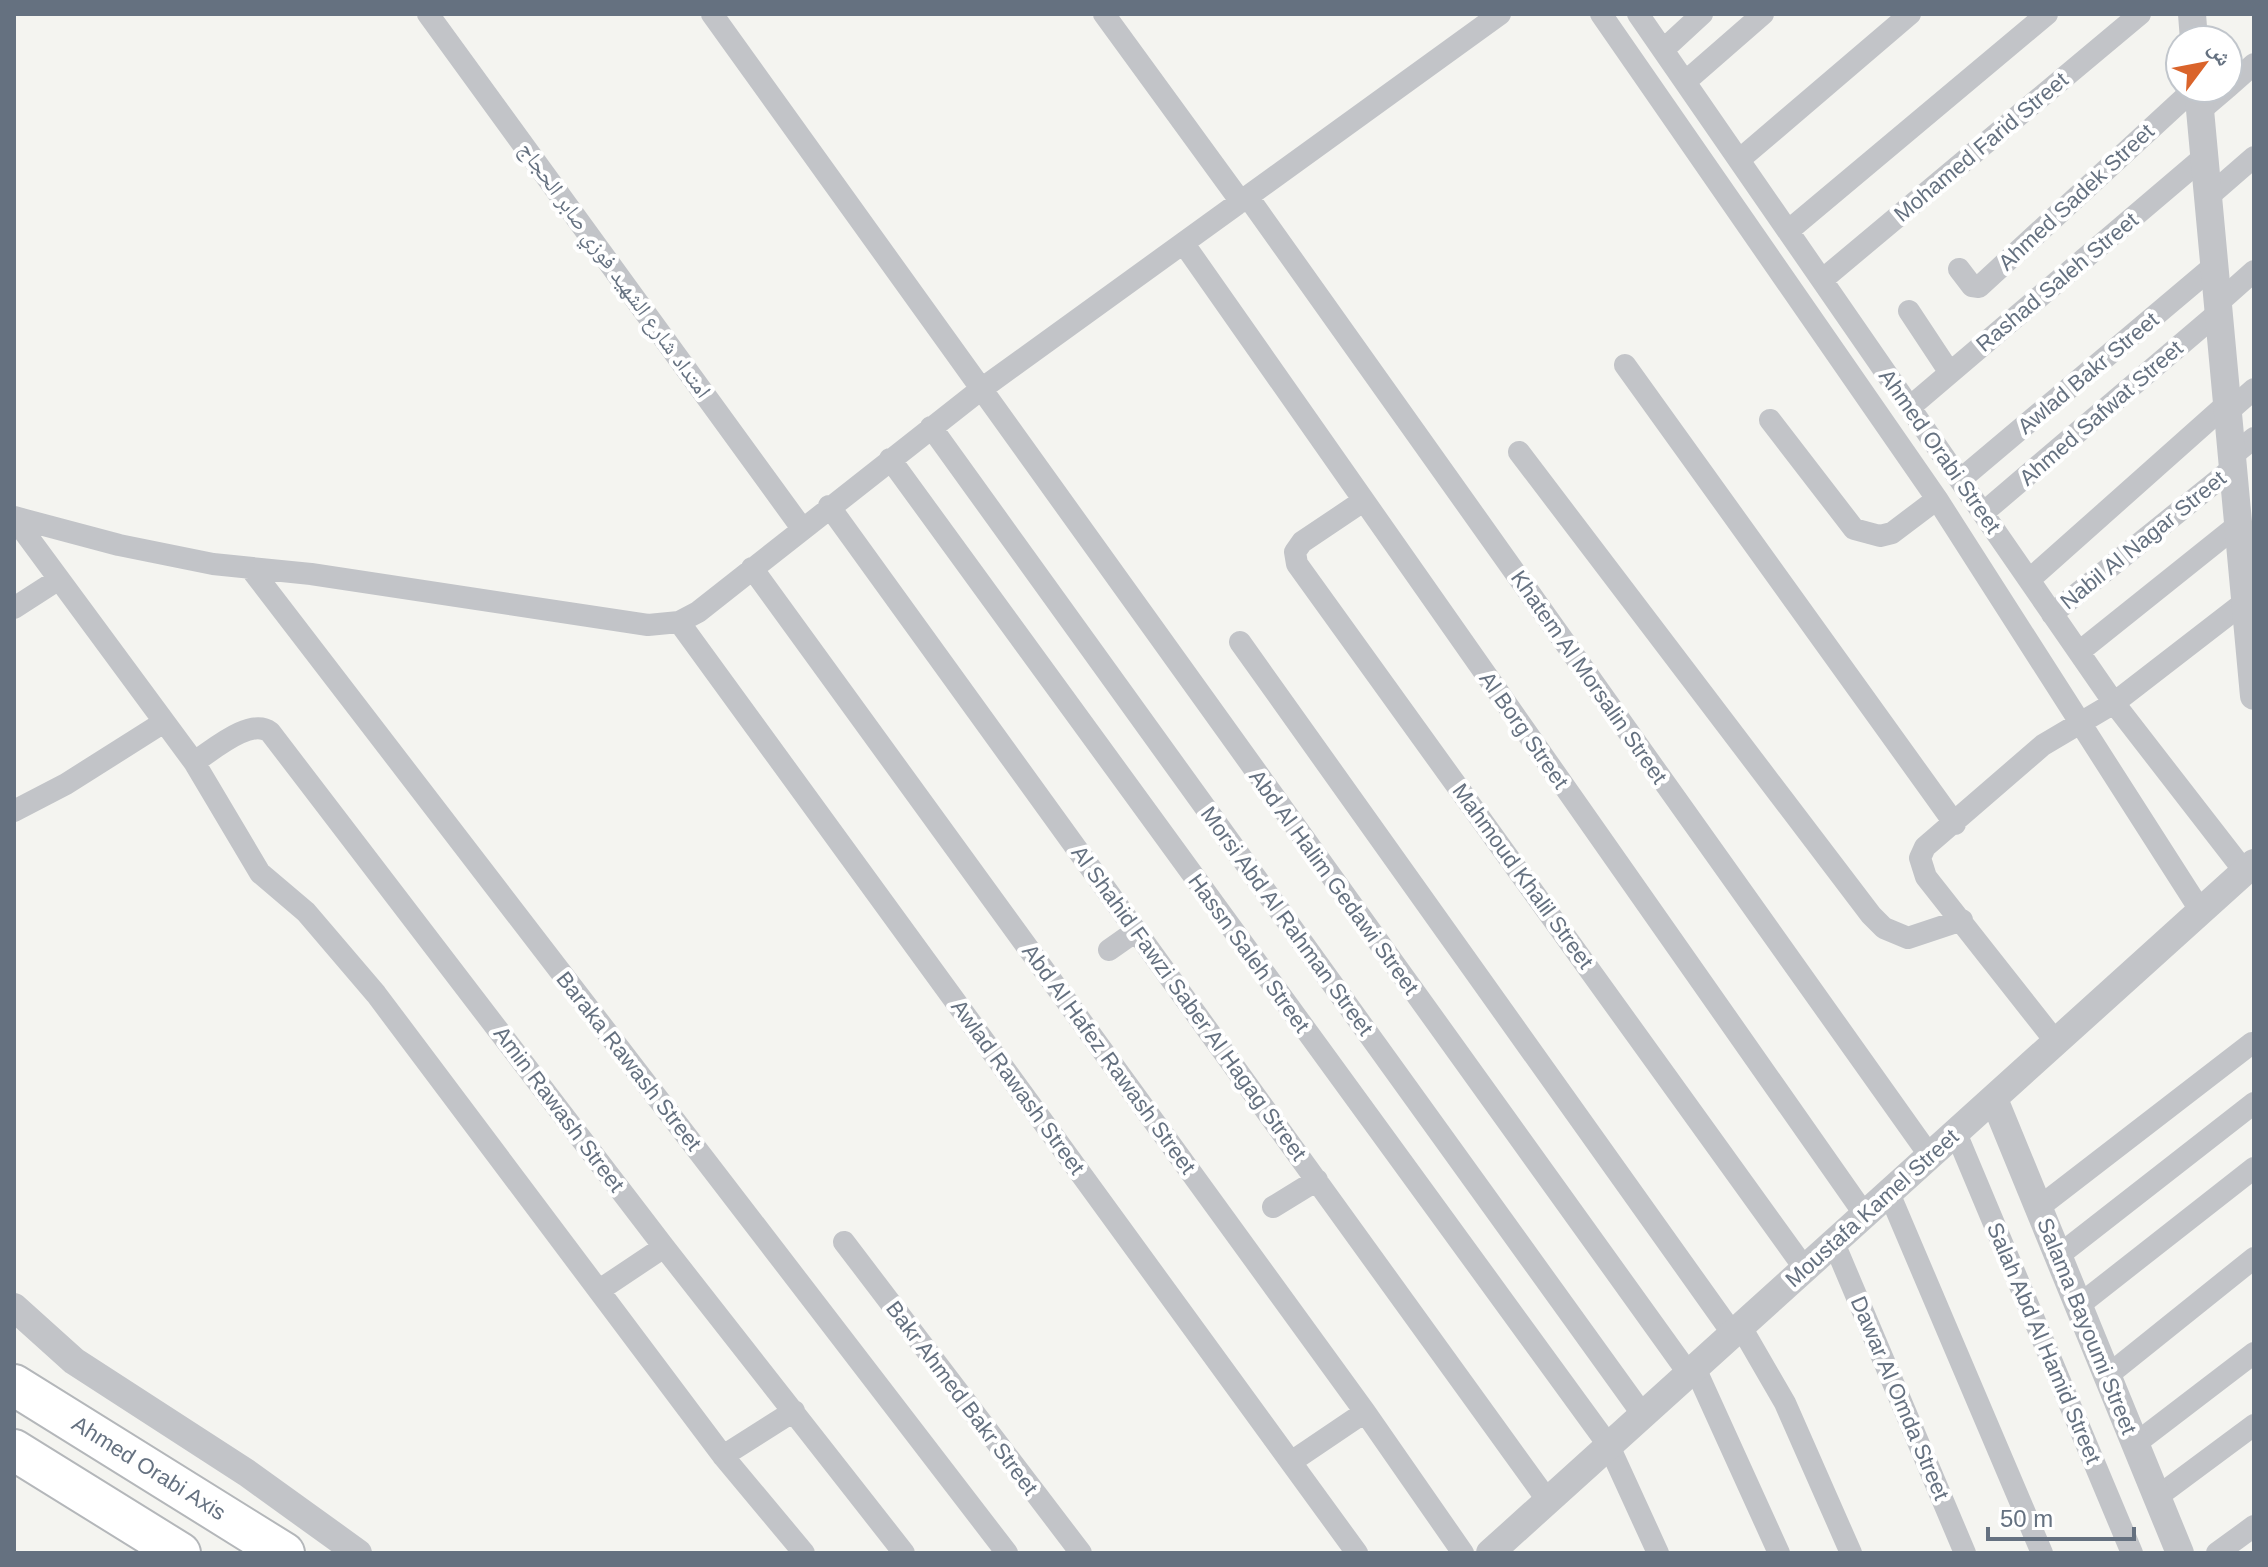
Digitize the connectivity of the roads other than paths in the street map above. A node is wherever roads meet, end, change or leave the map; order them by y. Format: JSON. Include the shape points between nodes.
{"nodes":[{"id":1,"x":428,"y":14,"type":"edge"},
{"id":2,"x":712,"y":14,"type":"edge"},
{"id":3,"x":1104,"y":14,"type":"edge"},
{"id":4,"x":1500,"y":14,"type":"edge"},
{"id":5,"x":1601,"y":14,"type":"edge"},
{"id":6,"x":1638,"y":14,"type":"edge"},
{"id":7,"x":1702,"y":14,"type":"edge"},
{"id":8,"x":1763,"y":14,"type":"edge"},
{"id":9,"x":1910,"y":14,"type":"edge"},
{"id":10,"x":2047,"y":14,"type":"edge"},
{"id":11,"x":2140,"y":14,"type":"edge"},
{"id":12,"x":1663,"y":50,"type":"junction"},
{"id":13,"x":1685,"y":82,"type":"junction"},
{"id":14,"x":2189,"y":104,"type":"edge"},
{"id":15,"x":2199,"y":104,"type":"edge"},
{"id":16,"x":2204,"y":157,"type":"junction"},
{"id":17,"x":2254,"y":157,"type":"edge"},
{"id":18,"x":1739,"y":160,"type":"junction"},
{"id":19,"x":2208,"y":197,"type":"junction"},
{"id":20,"x":1245,"y":200,"type":"junction"},
{"id":21,"x":1788,"y":231,"type":"junction"},
{"id":22,"x":1184,"y":244,"type":"junction"},
{"id":23,"x":2215,"y":265,"type":"junction"},
{"id":24,"x":1959,"y":269,"type":"dead end"},
{"id":25,"x":2254,"y":271,"type":"edge"},
{"id":26,"x":1822,"y":280,"type":"junction"},
{"id":27,"x":2218,"y":307,"type":"junction"},
{"id":28,"x":1909,"y":311,"type":"dead end"},
{"id":29,"x":1625,"y":365,"type":"dead end"},
{"id":30,"x":1950,"y":373,"type":"junction"},
{"id":31,"x":2254,"y":389,"type":"edge"},
{"id":32,"x":980,"y":390,"type":"junction"},
{"id":33,"x":2229,"y":406,"type":"junction"},
{"id":34,"x":1910,"y":407,"type":"junction"},
{"id":35,"x":1770,"y":420,"type":"dead end"},
{"id":36,"x":931,"y":427,"type":"junction"},
{"id":37,"x":1519,"y":452,"type":"dead end"},
{"id":38,"x":2241,"y":453,"type":"edge"},
{"id":39,"x":890,"y":459,"type":"junction"},
{"id":40,"x":1960,"y":480,"type":"junction"},
{"id":41,"x":1937,"y":499,"type":"junction"},
{"id":42,"x":1363,"y":501,"type":"junction"},
{"id":43,"x":829,"y":506,"type":"junction"},
{"id":44,"x":1983,"y":513,"type":"junction"},
{"id":45,"x":14,"y":518,"type":"edge"},
{"id":46,"x":801,"y":527,"type":"junction"},
{"id":47,"x":2245,"y":530,"type":"edge"},
{"id":48,"x":752,"y":568,"type":"junction"},
{"id":49,"x":251,"y":569,"type":"junction"},
{"id":50,"x":59,"y":579,"type":"junction"},
{"id":51,"x":2029,"y":580,"type":"junction"},
{"id":52,"x":2246,"y":601,"type":"junction"},
{"id":53,"x":14,"y":608,"type":"edge"},
{"id":54,"x":2052,"y":614,"type":"junction"},
{"id":55,"x":679,"y":622,"type":"junction"},
{"id":56,"x":1240,"y":642,"type":"dead end"},
{"id":57,"x":2252,"y":648,"type":"edge"},
{"id":58,"x":2079,"y":652,"type":"junction"},
{"id":59,"x":2254,"y":696,"type":"edge"},
{"id":60,"x":2114,"y":703,"type":"junction"},
{"id":61,"x":2080,"y":721,"type":"junction"},
{"id":62,"x":164,"y":722,"type":"junction"},
{"id":63,"x":194,"y":762,"type":"junction"},
{"id":64,"x":14,"y":811,"type":"edge"},
{"id":65,"x":1955,"y":824,"type":"junction"},
{"id":66,"x":2251,"y":871,"type":"edge"},
{"id":67,"x":2202,"y":913,"type":"junction"},
{"id":68,"x":1962,"y":920,"type":"junction"},
{"id":69,"x":1136,"y":931,"type":"junction"},
{"id":70,"x":1109,"y":950,"type":"dead end"},
{"id":71,"x":2056,"y":1042,"type":"junction"},
{"id":72,"x":2252,"y":1043,"type":"edge"},
{"id":73,"x":1994,"y":1099,"type":"junction"},
{"id":74,"x":2254,"y":1103,"type":"edge"},
{"id":75,"x":1956,"y":1133,"type":"junction"},
{"id":76,"x":1930,"y":1156,"type":"junction"},
{"id":77,"x":2254,"y":1168,"type":"edge"},
{"id":78,"x":1317,"y":1180,"type":"junction"},
{"id":79,"x":1889,"y":1193,"type":"junction"},
{"id":80,"x":1273,"y":1207,"type":"dead end"},
{"id":81,"x":2038,"y":1208,"type":"junction"},
{"id":82,"x":1865,"y":1215,"type":"junction"},
{"id":83,"x":844,"y":1242,"type":"dead end"},
{"id":84,"x":1834,"y":1243,"type":"junction"},
{"id":85,"x":664,"y":1247,"type":"junction"},
{"id":86,"x":2058,"y":1256,"type":"junction"},
{"id":87,"x":2254,"y":1258,"type":"edge"},
{"id":88,"x":1805,"y":1269,"type":"junction"},
{"id":89,"x":601,"y":1289,"type":"junction"},
{"id":90,"x":2078,"y":1306,"type":"junction"},
{"id":91,"x":14,"y":1307,"type":"edge"},
{"id":92,"x":1737,"y":1330,"type":"junction"},
{"id":93,"x":2254,"y":1353,"type":"edge"},
{"id":94,"x":1692,"y":1371,"type":"junction"},
{"id":95,"x":2107,"y":1376,"type":"junction"},
{"id":96,"x":14,"y":1385,"type":"edge"},
{"id":97,"x":794,"y":1411,"type":"junction"},
{"id":98,"x":1365,"y":1412,"type":"junction"},
{"id":99,"x":1643,"y":1415,"type":"junction"},
{"id":100,"x":2254,"y":1425,"type":"edge"},
{"id":101,"x":2135,"y":1444,"type":"junction"},
{"id":102,"x":1609,"y":1446,"type":"junction"},
{"id":103,"x":14,"y":1450,"type":"edge"},
{"id":104,"x":723,"y":1456,"type":"junction"},
{"id":105,"x":1291,"y":1462,"type":"junction"},
{"id":106,"x":2157,"y":1497,"type":"junction"},
{"id":107,"x":1548,"y":1501,"type":"junction"},
{"id":108,"x":2254,"y":1526,"type":"edge"},
{"id":109,"x":180,"y":1553,"type":"edge"},
{"id":110,"x":284,"y":1553,"type":"edge"},
{"id":111,"x":358,"y":1553,"type":"edge"},
{"id":112,"x":804,"y":1553,"type":"edge"},
{"id":113,"x":904,"y":1553,"type":"edge"},
{"id":114,"x":1007,"y":1553,"type":"edge"},
{"id":115,"x":1081,"y":1553,"type":"edge"},
{"id":116,"x":1357,"y":1553,"type":"edge"},
{"id":117,"x":1463,"y":1553,"type":"edge"},
{"id":118,"x":1490,"y":1553,"type":"edge"},
{"id":119,"x":1658,"y":1553,"type":"edge"},
{"id":120,"x":1779,"y":1553,"type":"edge"},
{"id":121,"x":1851,"y":1553,"type":"edge"},
{"id":122,"x":1965,"y":1553,"type":"edge"},
{"id":123,"x":2042,"y":1553,"type":"edge"},
{"id":124,"x":2132,"y":1553,"type":"edge"},
{"id":125,"x":2180,"y":1553,"type":"edge"},
{"id":126,"x":2217,"y":1553,"type":"edge"}],
"edges":[{"from":1,"to":46,"type":"street","name":"امتداد شارع الشهيد فوزي صابر الحجاج"},
{"from":2,"to":32,"type":"street","name":"Abd Al Halim Gedawi Street"},
{"from":3,"to":20,"type":"street","name":"Khatem Al Morsalin Street"},
{"from":4,"to":20,"type":"street"},
{"from":5,"to":41,"type":"street"},
{"from":6,"to":12,"type":"street","name":"Ahmed Orabi Street"},
{"from":7,"to":12,"type":"street"},
{"from":8,"to":13,"type":"street"},
{"from":9,"to":18,"type":"street"},
{"from":10,"to":21,"type":"street"},
{"from":11,"to":26,"type":"street","name":"Mohamed Farid Street"},
{"from":12,"to":13,"type":"street","name":"Ahmed Orabi Street"},
{"from":13,"to":18,"type":"street","name":"Ahmed Orabi Street"},
{"from":14,"to":24,"type":"street","name":"Ahmed Sadek Street","via":[[1979,287]]},
{"from":15,"to":16,"type":"street"},
{"from":16,"to":19,"type":"street"},
{"from":16,"to":30,"type":"street","name":"Rashad Saleh Street"},
{"from":17,"to":19,"type":"street"},
{"from":18,"to":21,"type":"street","name":"Ahmed Orabi Street"},
{"from":19,"to":23,"type":"street"},
{"from":20,"to":22,"type":"street"},
{"from":20,"to":76,"type":"street","name":"Khatem Al Morsalin Street"},
{"from":21,"to":26,"type":"street","name":"Ahmed Orabi Street"},
{"from":22,"to":32,"type":"street"},
{"from":22,"to":42,"type":"street","name":"Al Borg Street"},
{"from":23,"to":27,"type":"street"},
{"from":23,"to":40,"type":"street","name":"Awlad Bakr Street"},
{"from":25,"to":27,"type":"street","name":"Ahmed Safwat Street"},
{"from":26,"to":34,"type":"street","name":"Ahmed Orabi Street"},
{"from":27,"to":33,"type":"street"},
{"from":27,"to":44,"type":"street","name":"Ahmed Safwat Street"},
{"from":28,"to":30,"type":"street"},
{"from":29,"to":65,"type":"street"},
{"from":30,"to":34,"type":"street","name":"Rashad Saleh Street"},
{"from":31,"to":33,"type":"street"},
{"from":32,"to":36,"type":"street"},
{"from":32,"to":94,"type":"street","name":"Abd Al Halim Gedawi Street"},
{"from":33,"to":38,"type":"street"},
{"from":33,"to":51,"type":"street"},
{"from":34,"to":40,"type":"street","name":"Ahmed Orabi Street"},
{"from":35,"to":41,"type":"street","via":[[1854,529],[1880,536],[1892,533]]},
{"from":36,"to":39,"type":"street"},
{"from":36,"to":99,"type":"street","name":"Morsi Abd Al Rahman Street"},
{"from":37,"to":68,"type":"street","via":[[1871,915],[1908,938]]},
{"from":38,"to":47,"type":"street"},
{"from":38,"to":54,"type":"street","name":"Nabil Al Nagar Street"},
{"from":39,"to":43,"type":"street"},
{"from":39,"to":102,"type":"street","name":"Hassn Saleh Street"},
{"from":40,"to":44,"type":"street","name":"Ahmed Orabi Street"},
{"from":41,"to":61,"type":"street"},
{"from":42,"to":82,"type":"street","name":"Al Borg Street"},
{"from":42,"to":88,"type":"street","name":"Mahmoud Khalil Street","via":[[1302,542],[1295,552],[1297,564]]},
{"from":43,"to":46,"type":"street"},
{"from":43,"to":69,"type":"street","name":"Al Shahid Fawzi Saber Al Hagag Street"},
{"from":44,"to":51,"type":"street","name":"Ahmed Orabi Street"},
{"from":45,"to":49,"type":"street","via":[[119,545]]},
{"from":45,"to":50,"type":"street"},
{"from":46,"to":48,"type":"street"},
{"from":47,"to":52,"type":"street"},
{"from":47,"to":58,"type":"street"},
{"from":48,"to":55,"type":"street"},
{"from":48,"to":98,"type":"street","name":"Abd Al Hafez Rawash Street"},
{"from":49,"to":55,"type":"street","via":[[648,625]]},
{"from":49,"to":114,"type":"street","name":"Baraka Rawash Street"},
{"from":50,"to":53,"type":"street"},
{"from":50,"to":62,"type":"street"},
{"from":51,"to":54,"type":"street","name":"Ahmed Orabi Street"},
{"from":52,"to":57,"type":"street"},
{"from":52,"to":60,"type":"street"},
{"from":54,"to":58,"type":"street","name":"Ahmed Orabi Street"},
{"from":55,"to":105,"type":"street","name":"Awlad Rawash Street"},
{"from":56,"to":92,"type":"street"},
{"from":57,"to":59,"type":"street"},
{"from":58,"to":60,"type":"street","name":"Ahmed Orabi Street"},
{"from":60,"to":61,"type":"street"},
{"from":60,"to":66,"type":"street","name":"Ahmed Orabi Street"},
{"from":61,"to":65,"type":"street","via":[[2043,745]]},
{"from":61,"to":67,"type":"street"},
{"from":62,"to":63,"type":"street"},
{"from":62,"to":64,"type":"street"},
{"from":63,"to":85,"type":"street","name":"Amin Rawash Street","via":[[249,729],[260,726],[270,732]]},
{"from":63,"to":89,"type":"street","via":[[260,873],[306,912],[367,983]]},
{"from":65,"to":68,"type":"street","via":[[1925,847],[1920,858],[1926,877]]},
{"from":66,"to":67,"type":"street","name":"Moustafa Kamel Street"},
{"from":67,"to":71,"type":"street","name":"Moustafa Kamel Street"},
{"from":68,"to":71,"type":"street"},
{"from":69,"to":70,"type":"street"},
{"from":69,"to":78,"type":"street","name":"Al Shahid Fawzi Saber Al Hagag Street"},
{"from":71,"to":73,"type":"street","name":"Moustafa Kamel Street"},
{"from":72,"to":81,"type":"street"},
{"from":73,"to":75,"type":"street","name":"Moustafa Kamel Street"},
{"from":73,"to":81,"type":"street","name":"Salama Bayoumi Street"},
{"from":74,"to":86,"type":"street"},
{"from":75,"to":76,"type":"street","name":"Moustafa Kamel Street"},
{"from":75,"to":124,"type":"street","name":"Salah Abd Al Hamid Street"},
{"from":76,"to":79,"type":"street","name":"Moustafa Kamel Street"},
{"from":77,"to":90,"type":"street"},
{"from":78,"to":80,"type":"street"},
{"from":78,"to":107,"type":"street","name":"Al Shahid Fawzi Saber Al Hagag Street"},
{"from":79,"to":82,"type":"street","name":"Moustafa Kamel Street"},
{"from":79,"to":123,"type":"street"},
{"from":81,"to":86,"type":"street","name":"Salama Bayoumi Street"},
{"from":82,"to":84,"type":"street","name":"Moustafa Kamel Street"},
{"from":83,"to":115,"type":"street","name":"Bakr Ahmed Bakr Street"},
{"from":84,"to":88,"type":"street","name":"Moustafa Kamel Street"},
{"from":84,"to":122,"type":"street","name":"Dawar Al Omda Street"},
{"from":85,"to":89,"type":"street"},
{"from":85,"to":97,"type":"street","name":"Amin Rawash Street"},
{"from":86,"to":90,"type":"street","name":"Salama Bayoumi Street"},
{"from":87,"to":95,"type":"street"},
{"from":88,"to":92,"type":"street","name":"Moustafa Kamel Street"},
{"from":89,"to":104,"type":"street"},
{"from":90,"to":95,"type":"street","name":"Salama Bayoumi Street"},
{"from":91,"to":111,"type":"street","via":[[74,1361],[247,1473]]},
{"from":92,"to":94,"type":"street","name":"Moustafa Kamel Street"},
{"from":92,"to":121,"type":"street","via":[[1785,1403]]},
{"from":93,"to":101,"type":"street"},
{"from":94,"to":99,"type":"street","name":"Moustafa Kamel Street"},
{"from":94,"to":120,"type":"street","name":"Abd Al Halim Gedawi Street"},
{"from":95,"to":101,"type":"street","name":"Salama Bayoumi Street"},
{"from":96,"to":110,"type":"highway","name":"Ahmed Orabi Axis"},
{"from":97,"to":104,"type":"street"},
{"from":97,"to":113,"type":"street","name":"Amin Rawash Street"},
{"from":98,"to":105,"type":"street"},
{"from":98,"to":117,"type":"street","name":"Abd Al Hafez Rawash Street"},
{"from":99,"to":102,"type":"street","name":"Moustafa Kamel Street"},
{"from":100,"to":106,"type":"street"},
{"from":101,"to":106,"type":"street","name":"Salama Bayoumi Street"},
{"from":102,"to":107,"type":"street","name":"Moustafa Kamel Street"},
{"from":102,"to":119,"type":"street","name":"Hassn Saleh Street"},
{"from":103,"to":109,"type":"highway"},
{"from":104,"to":112,"type":"street"},
{"from":105,"to":116,"type":"street","name":"Awlad Rawash Street"},
{"from":106,"to":125,"type":"street","name":"Salama Bayoumi Street"},
{"from":107,"to":118,"type":"street","name":"Moustafa Kamel Street"},
{"from":108,"to":126,"type":"street"}]}
